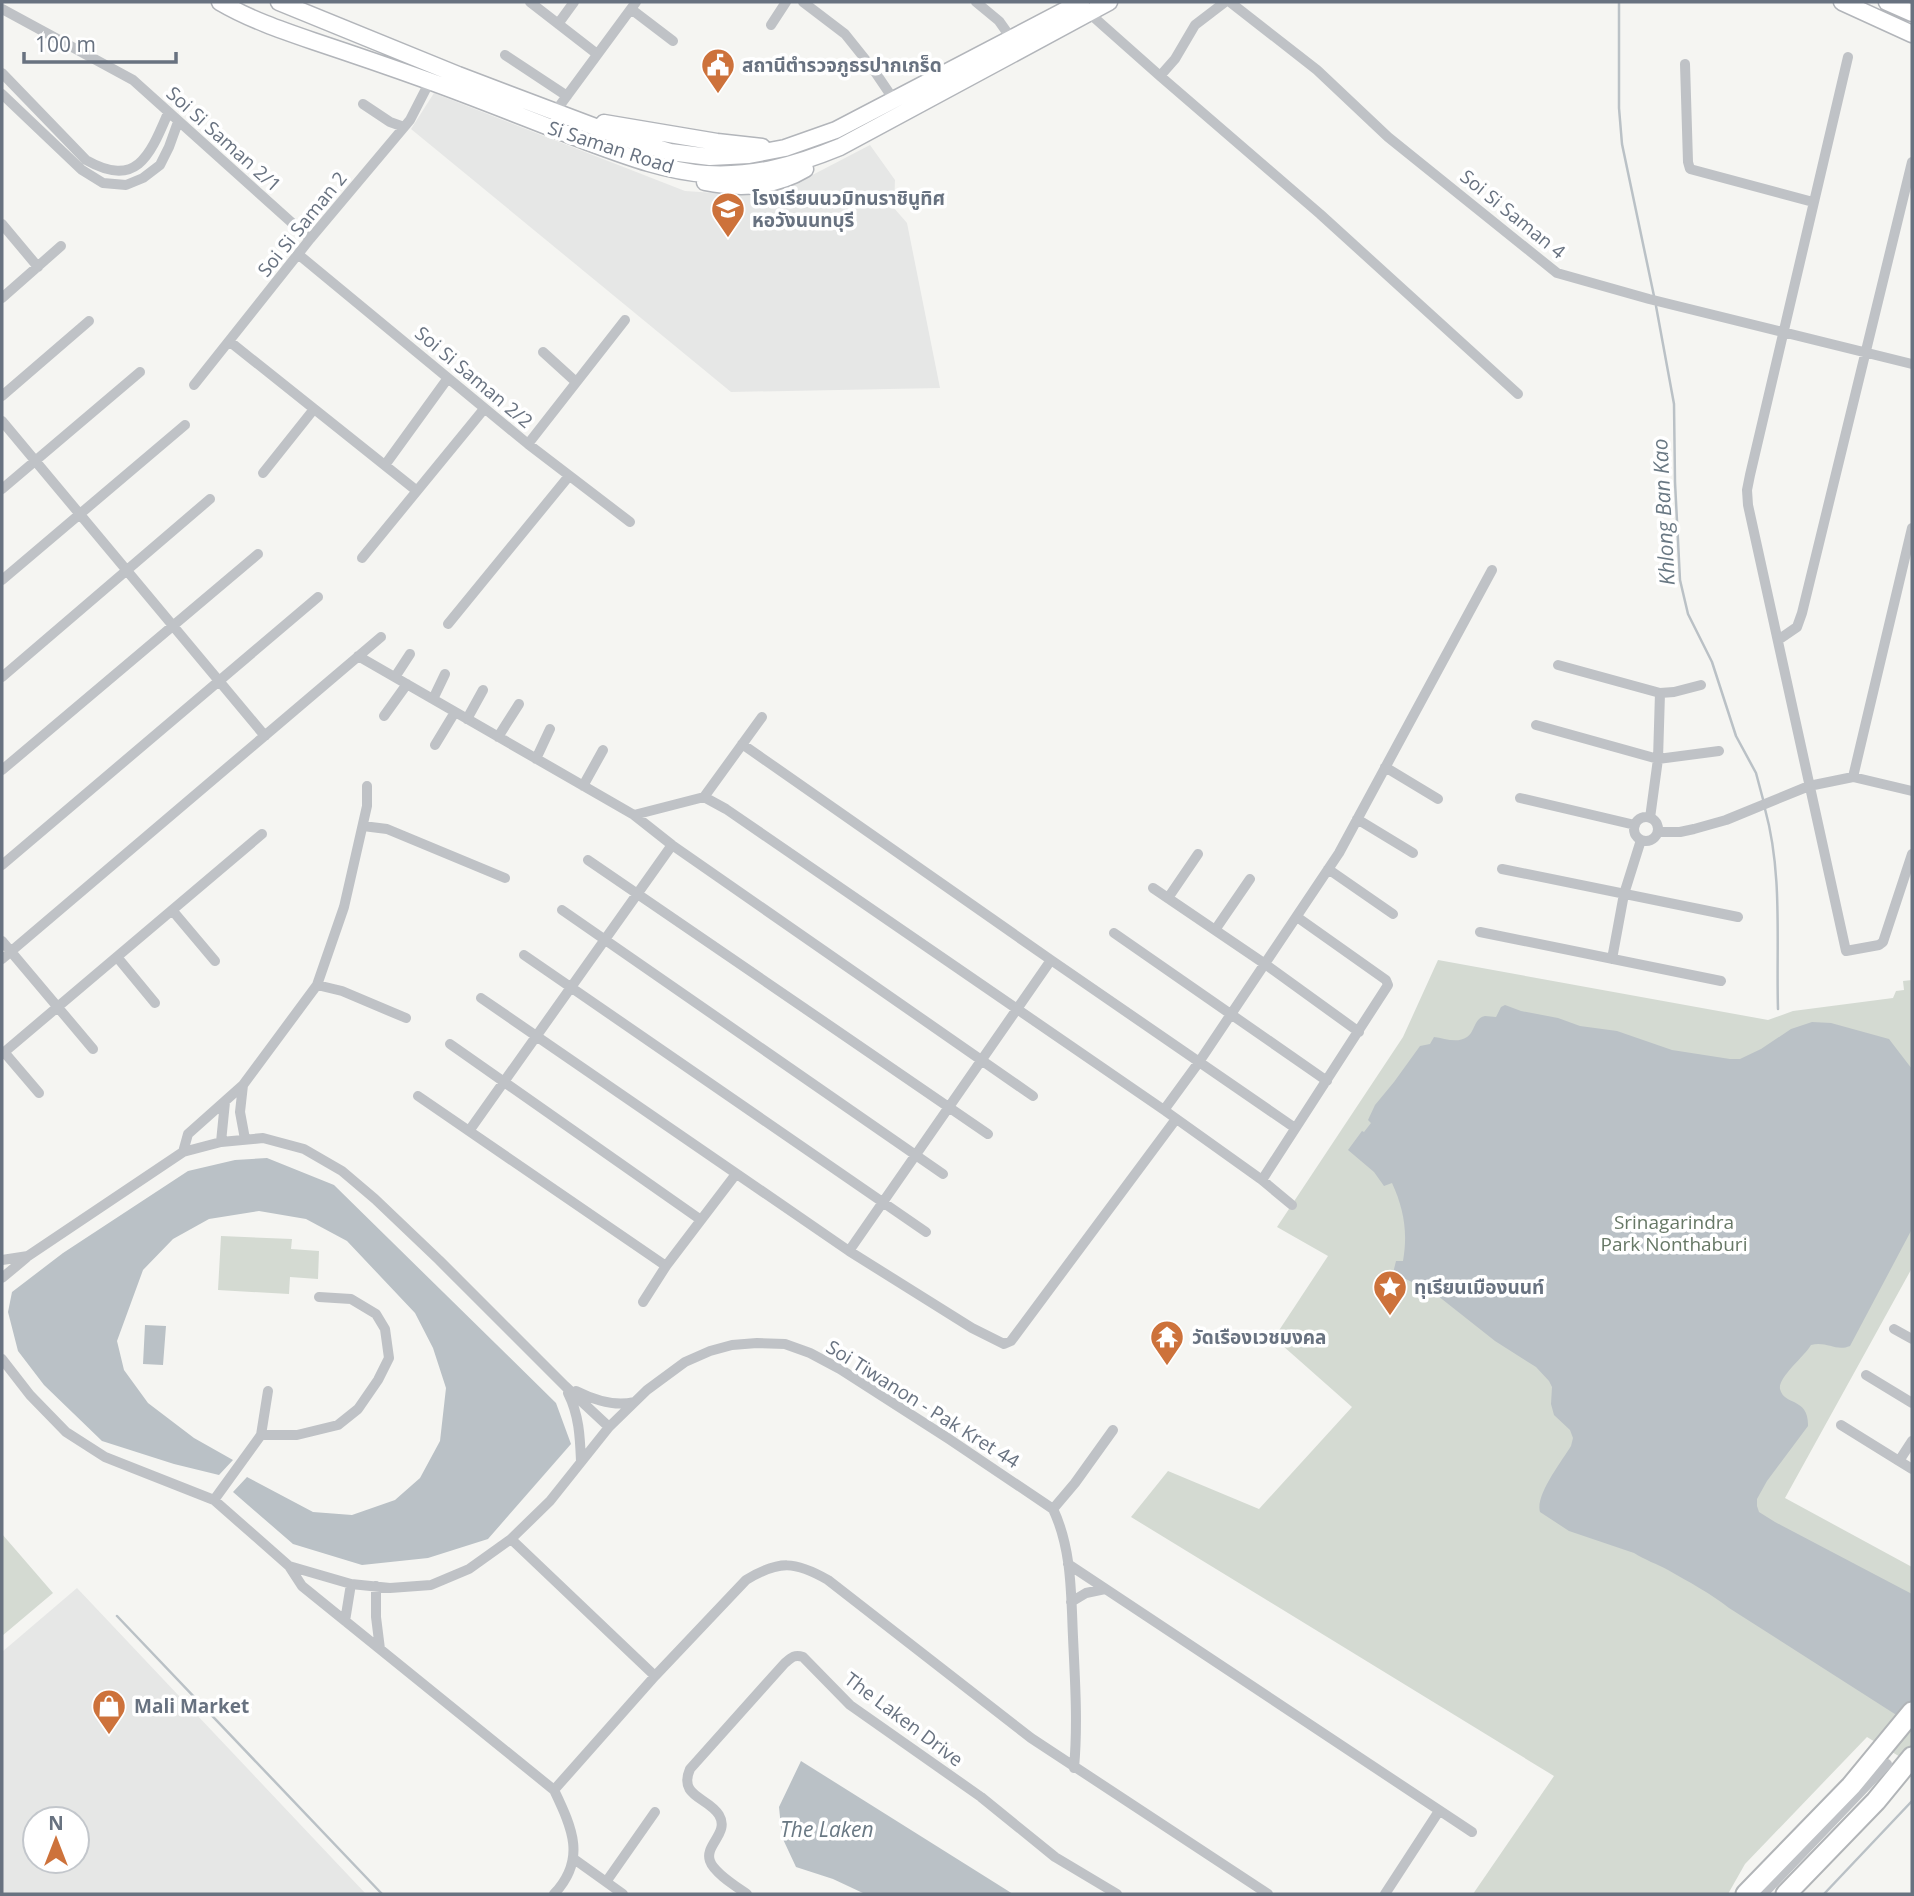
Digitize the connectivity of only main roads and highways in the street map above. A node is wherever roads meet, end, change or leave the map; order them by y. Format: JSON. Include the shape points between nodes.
{"nodes":[{"id":1,"x":220,"y":2,"type":"edge"},
{"id":2,"x":279,"y":2,"type":"edge"},
{"id":3,"x":1109,"y":2,"type":"edge"},
{"id":4,"x":1842,"y":2,"type":"edge"},
{"id":5,"x":1887,"y":2,"type":"edge"},
{"id":6,"x":1085,"y":7,"type":"edge"},
{"id":7,"x":1912,"y":13,"type":"edge"},
{"id":8,"x":1912,"y":34,"type":"edge"},
{"id":9,"x":1912,"y":1712,"type":"edge"},
{"id":10,"x":1912,"y":1757,"type":"edge"},
{"id":11,"x":1746,"y":1894,"type":"edge"},
{"id":12,"x":1786,"y":1894,"type":"edge"}],
"edges":[{"from":1,"to":6,"type":"main road","name":"Si Saman Road","via":[[273,27],[623,155],[729,186],[763,184],[799,172]]},
{"from":2,"to":6,"type":"main road","name":"Si Saman Road","via":[[571,118],[716,142],[785,148],[836,130],[1011,38]]},
{"from":3,"to":6,"type":"main road"},
{"from":4,"to":8,"type":"main road"},
{"from":5,"to":7,"type":"main road"},
{"from":9,"to":11,"type":"highway","via":[[1851,1786]]},
{"from":10,"to":12,"type":"highway"}]}
